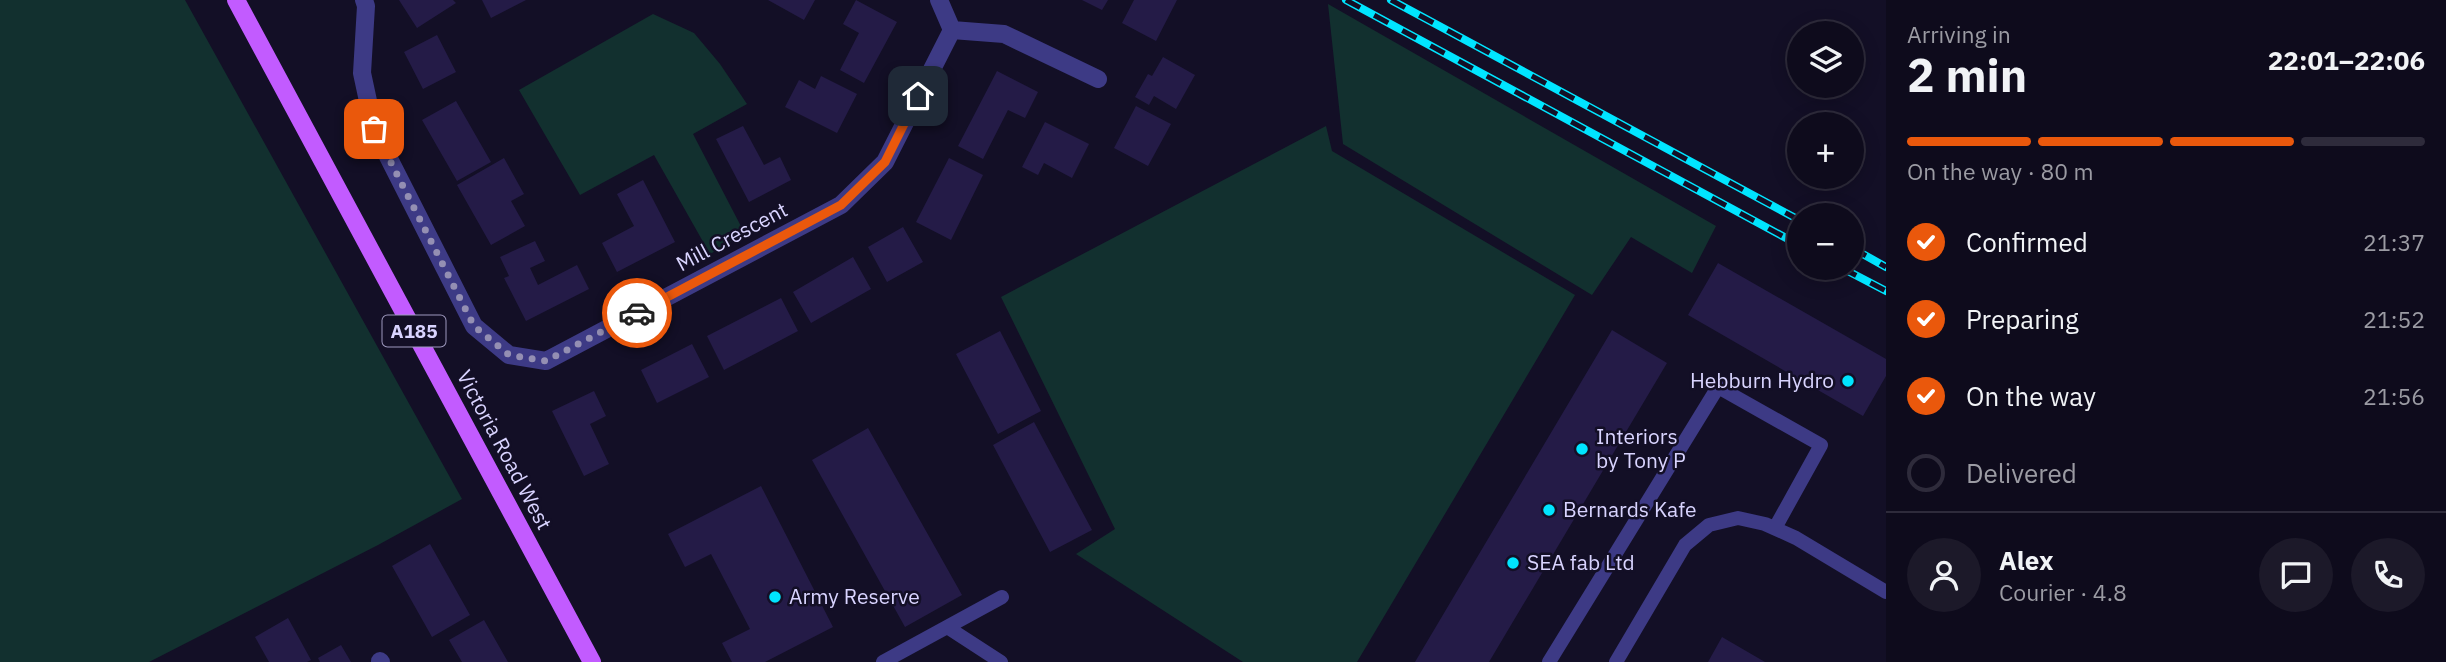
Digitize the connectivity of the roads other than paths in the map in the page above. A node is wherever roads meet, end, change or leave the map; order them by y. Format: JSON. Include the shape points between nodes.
{"nodes":[{"id":1,"x":236,"y":0,"type":"edge"},
{"id":2,"x":363,"y":0,"type":"edge"},
{"id":3,"x":939,"y":0,"type":"edge"},
{"id":4,"x":952,"y":30,"type":"junction"},
{"id":5,"x":1098,"y":79,"type":"dead end"},
{"id":6,"x":1775,"y":528,"type":"junction"},
{"id":7,"x":1886,"y":592,"type":"edge"},
{"id":8,"x":1002,"y":597,"type":"dead end"},
{"id":9,"x":947,"y":627,"type":"junction"},
{"id":10,"x":592,"y":662,"type":"edge"},
{"id":11,"x":883,"y":662,"type":"edge"},
{"id":12,"x":1001,"y":662,"type":"edge"},
{"id":13,"x":1549,"y":662,"type":"edge"},
{"id":14,"x":1616,"y":662,"type":"edge"}],
"edges":[{"from":1,"to":10,"type":"main road","name":"Victoria Road West","number":"A185"},
{"from":2,"to":4,"type":"street","name":"Mill Crescent","via":[[362,73],[380,142],[474,326],[509,355],[546,361],[841,205],[885,162]]},
{"from":3,"to":4,"type":"street"},
{"from":4,"to":5,"type":"street","via":[[1004,34]]},
{"from":6,"to":7,"type":"lane"},
{"from":6,"to":13,"type":"lane","via":[[1821,445],[1718,387]]},
{"from":6,"to":14,"type":"lane","via":[[1738,518],[1709,525],[1685,545]]},
{"from":8,"to":9,"type":"lane"},
{"from":9,"to":11,"type":"lane"},
{"from":9,"to":12,"type":"lane"}]}
